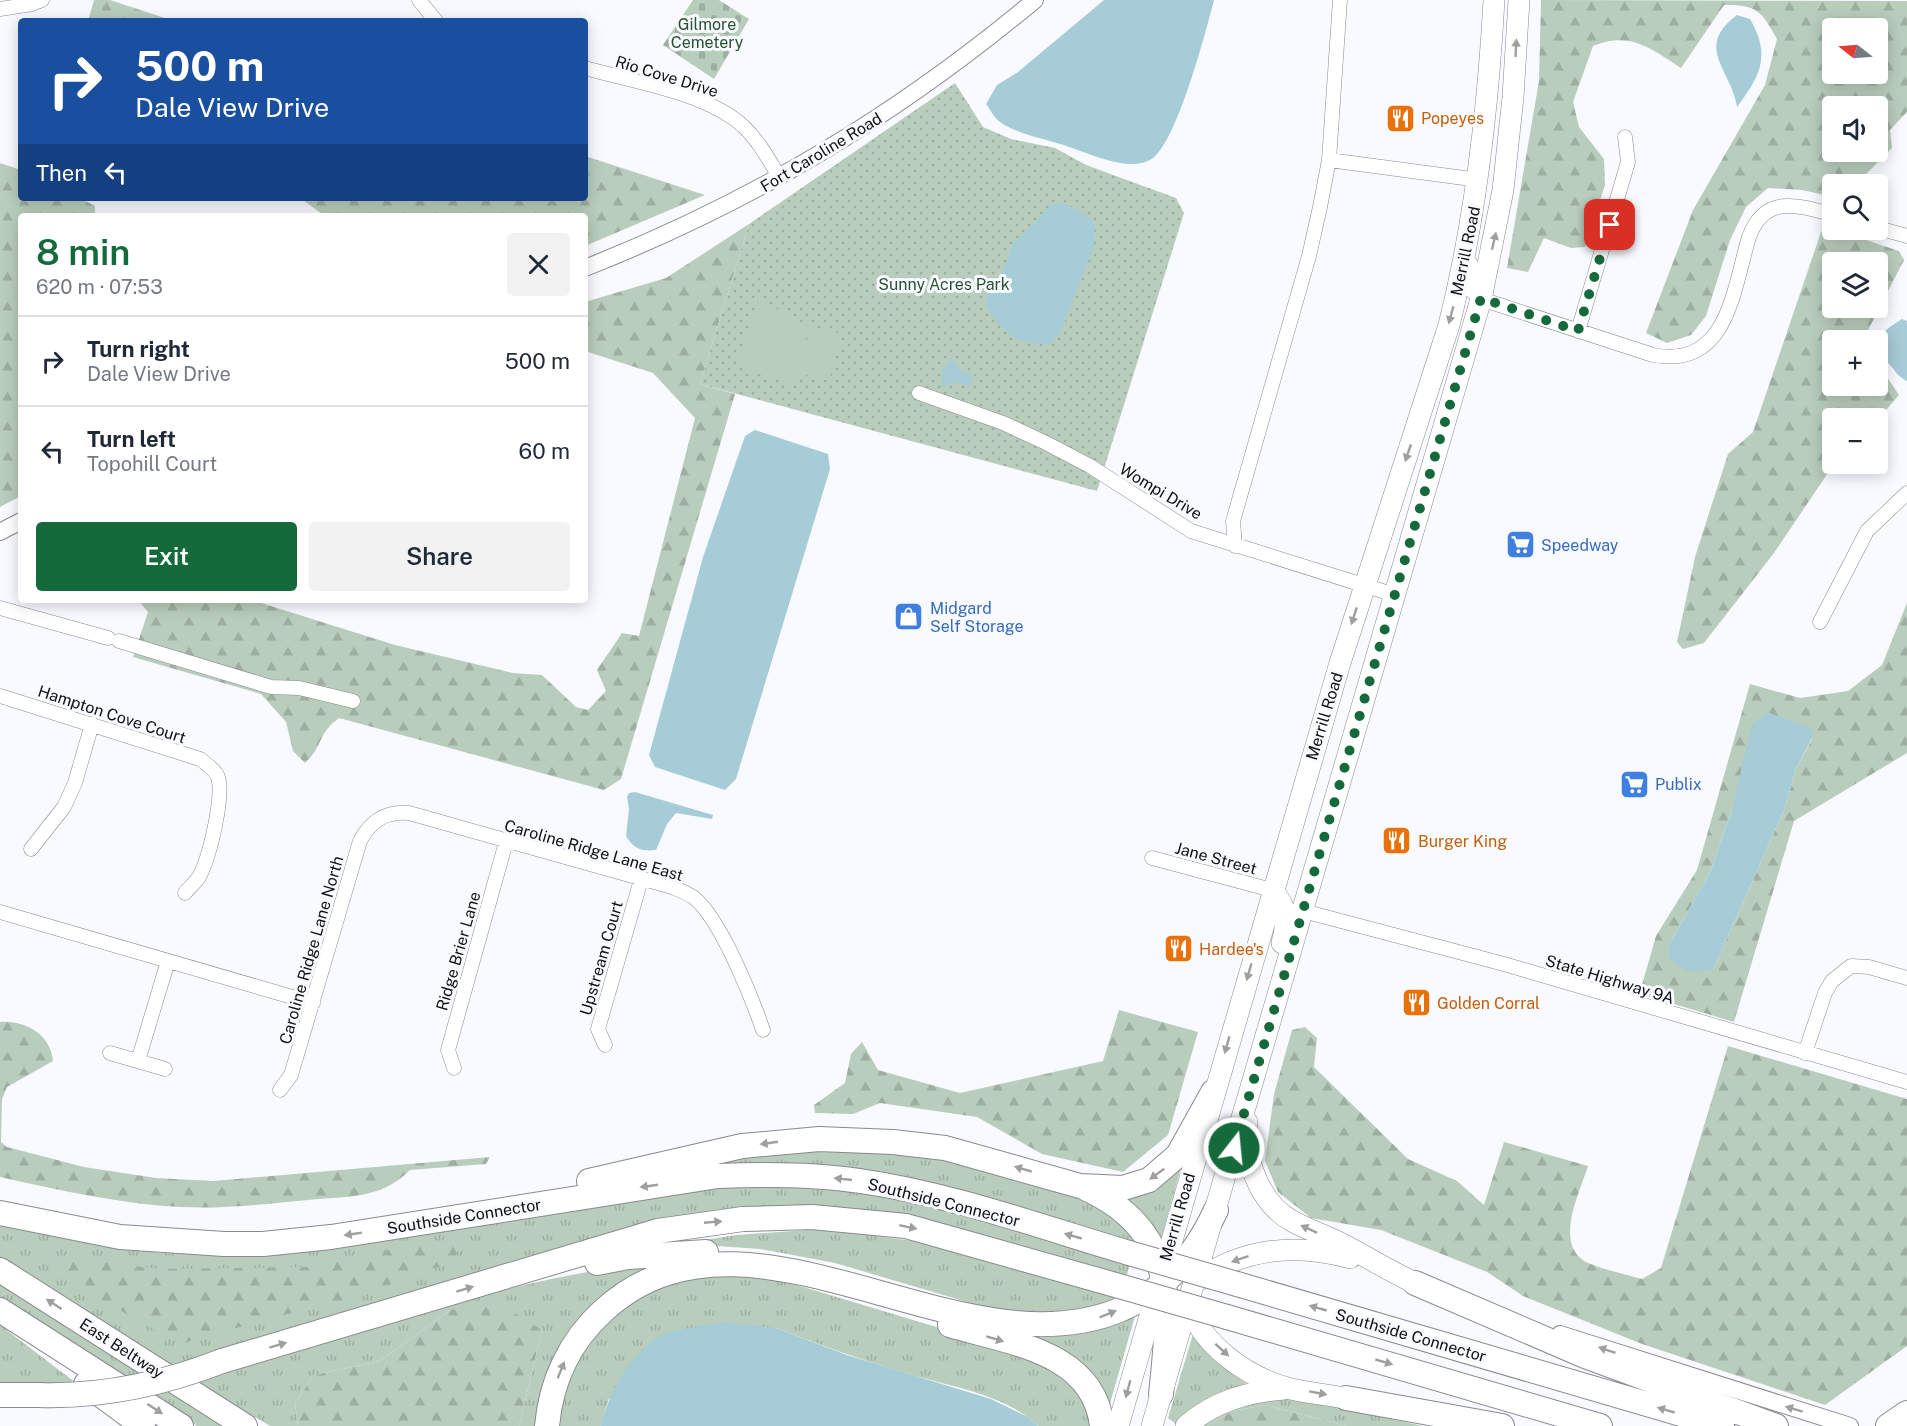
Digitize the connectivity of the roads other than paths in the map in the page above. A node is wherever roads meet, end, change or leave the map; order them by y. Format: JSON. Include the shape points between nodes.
{"nodes":[{"id":1,"x":42,"y":0,"type":"edge"},
{"id":2,"x":419,"y":0,"type":"edge"},
{"id":3,"x":1035,"y":0,"type":"edge"},
{"id":4,"x":1340,"y":0,"type":"edge"},
{"id":5,"x":1494,"y":0,"type":"edge"},
{"id":6,"x":1519,"y":0,"type":"edge"},
{"id":7,"x":0,"y":9,"type":"edge"},
{"id":8,"x":434,"y":18,"type":"edge"},
{"id":9,"x":588,"y":69,"type":"edge"},
{"id":10,"x":1625,"y":137,"type":"dead end"},
{"id":11,"x":1329,"y":160,"type":"junction"},
{"id":12,"x":780,"y":178,"type":"junction"},
{"id":13,"x":1479,"y":180,"type":"junction"},
{"id":14,"x":1822,"y":212,"type":"edge"},
{"id":15,"x":1473,"y":216,"type":"junction"},
{"id":16,"x":1888,"y":231,"type":"edge"},
{"id":17,"x":1907,"y":236,"type":"edge"},
{"id":18,"x":588,"y":267,"type":"edge"},
{"id":19,"x":1481,"y":298,"type":"junction"},
{"id":20,"x":1578,"y":331,"type":"junction"},
{"id":21,"x":919,"y":393,"type":"dead end"},
{"id":22,"x":1907,"y":494,"type":"edge"},
{"id":23,"x":18,"y":523,"type":"edge"},
{"id":24,"x":0,"y":532,"type":"edge"},
{"id":25,"x":1234,"y":546,"type":"junction"},
{"id":26,"x":1364,"y":585,"type":"junction"},
{"id":27,"x":1395,"y":595,"type":"junction"},
{"id":28,"x":0,"y":608,"type":"edge"},
{"id":29,"x":1820,"y":622,"type":"dead end"},
{"id":30,"x":0,"y":696,"type":"edge"},
{"id":31,"x":353,"y":701,"type":"dead end"},
{"id":32,"x":92,"y":724,"type":"junction"},
{"id":33,"x":1315,"y":747,"type":"junction"},
{"id":34,"x":375,"y":820,"type":"joint"},
{"id":35,"x":506,"y":842,"type":"junction"},
{"id":36,"x":31,"y":849,"type":"dead end"},
{"id":37,"x":1152,"y":858,"type":"dead end"},
{"id":38,"x":641,"y":880,"type":"junction"},
{"id":39,"x":1272,"y":890,"type":"junction"},
{"id":40,"x":184,"y":893,"type":"dead end"},
{"id":41,"x":1303,"y":911,"type":"junction"},
{"id":42,"x":0,"y":912,"type":"edge"},
{"id":43,"x":168,"y":961,"type":"junction"},
{"id":44,"x":1907,"y":978,"type":"edge"},
{"id":45,"x":313,"y":1003,"type":"junction"},
{"id":46,"x":763,"y":1030,"type":"dead end"},
{"id":47,"x":605,"y":1045,"type":"dead end"},
{"id":48,"x":110,"y":1053,"type":"dead end"},
{"id":49,"x":1805,"y":1053,"type":"junction"},
{"id":50,"x":138,"y":1061,"type":"junction"},
{"id":51,"x":454,"y":1068,"type":"dead end"},
{"id":52,"x":165,"y":1069,"type":"dead end"},
{"id":53,"x":1907,"y":1082,"type":"edge"},
{"id":54,"x":1252,"y":1086,"type":"junction"},
{"id":55,"x":280,"y":1090,"type":"dead end"},
{"id":56,"x":1213,"y":1092,"type":"junction"},
{"id":57,"x":1080,"y":1186,"type":"junction"},
{"id":58,"x":1216,"y":1210,"type":"junction"},
{"id":59,"x":0,"y":1213,"type":"edge"},
{"id":60,"x":385,"y":1229,"type":"junction"},
{"id":61,"x":1379,"y":1266,"type":"junction"},
{"id":62,"x":758,"y":1267,"type":"junction"},
{"id":63,"x":0,"y":1270,"type":"edge"},
{"id":64,"x":515,"y":1274,"type":"junction"},
{"id":65,"x":1415,"y":1283,"type":"junction"},
{"id":66,"x":1175,"y":1286,"type":"junction"},
{"id":67,"x":0,"y":1312,"type":"edge"},
{"id":68,"x":1030,"y":1326,"type":"junction"},
{"id":69,"x":1291,"y":1389,"type":"junction"},
{"id":70,"x":1161,"y":1394,"type":"joint"},
{"id":71,"x":0,"y":1395,"type":"edge"},
{"id":72,"x":1346,"y":1398,"type":"junction"},
{"id":73,"x":143,"y":1426,"type":"edge"},
{"id":74,"x":181,"y":1426,"type":"edge"},
{"id":75,"x":245,"y":1426,"type":"edge"},
{"id":76,"x":548,"y":1426,"type":"edge"},
{"id":77,"x":1102,"y":1426,"type":"edge"},
{"id":78,"x":1118,"y":1426,"type":"edge"},
{"id":79,"x":1152,"y":1426,"type":"edge"},
{"id":80,"x":1186,"y":1426,"type":"edge"},
{"id":81,"x":1445,"y":1426,"type":"edge"},
{"id":82,"x":1502,"y":1426,"type":"edge"},
{"id":83,"x":1600,"y":1426,"type":"edge"},
{"id":84,"x":1722,"y":1426,"type":"edge"},
{"id":85,"x":1776,"y":1426,"type":"edge"},
{"id":86,"x":1850,"y":1426,"type":"edge"}],
"edges":[{"from":1,"to":7,"type":"street"},
{"from":2,"to":8,"type":"street"},
{"from":3,"to":12,"type":"street","name":"Fort Caroline Road","via":[[911,96]]},
{"from":4,"to":11,"type":"street"},
{"from":5,"to":13,"type":"main road","name":"Merrill Road"},
{"from":19,"to":6,"type":"main road","name":"Merrill Road","one_way":true,"via":[[1506,170]]},
{"from":9,"to":12,"type":"street","name":"Rio Cove Drive","via":[[722,110],[757,141]]},
{"from":10,"to":20,"type":"street","via":[[1628,162]]},
{"from":11,"to":13,"type":"street"},
{"from":11,"to":25,"type":"street","via":[[1309,256],[1233,521]]},
{"from":12,"to":18,"type":"street","name":"Fort Caroline Road","via":[[688,224]]},
{"from":13,"to":15,"type":"main road","name":"Merrill Road"},
{"from":14,"to":20,"type":"street","via":[[1784,205],[1754,225],[1723,323],[1701,350],[1668,358]]},
{"from":15,"to":19,"type":"street","via":[[1470,282],[1472,291]]},
{"from":15,"to":26,"type":"main road","name":"Merrill Road","one_way":true,"via":[[1437,364]]},
{"from":16,"to":17,"type":"street"},
{"from":19,"to":20,"type":"street"},
{"from":19,"to":27,"type":"main road","name":"Merrill Road"},
{"from":21,"to":25,"type":"street","name":"Wompi Drive","via":[[1046,443],[1090,466],[1191,531]]},
{"from":22,"to":29,"type":"street","via":[[1867,531]]},
{"from":23,"to":24,"type":"street"},
{"from":25,"to":26,"type":"street","name":"Wompi Drive"},
{"from":26,"to":27,"type":"street","name":"Wompi Drive"},
{"from":26,"to":33,"type":"main road","name":"Merrill Road","one_way":true},
{"from":27,"to":41,"type":"main road","name":"Merrill Road"},
{"from":28,"to":31,"type":"street","via":[[271,687],[299,688]]},
{"from":30,"to":32,"type":"street","name":"Hampton Cove Court"},
{"from":32,"to":36,"type":"street","via":[[64,807]]},
{"from":32,"to":40,"type":"street","name":"Hampton Cove Court","via":[[200,759],[217,775],[220,802],[200,876]]},
{"from":33,"to":39,"type":"main road","name":"Merrill Road"},
{"from":33,"to":41,"type":"main road","via":[[1290,866],[1290,888]]},
{"from":34,"to":35,"type":"street","name":"Caroline Ridge Lane East","via":[[395,812],[409,813]]},
{"from":34,"to":45,"type":"street","name":"Caroline Ridge Lane North","via":[[360,841]]},
{"from":35,"to":38,"type":"street","name":"Caroline Ridge Lane East"},
{"from":35,"to":51,"type":"street","name":"Ridge Brier Lane","via":[[448,1050]]},
{"from":37,"to":39,"type":"street","name":"Jane Street"},
{"from":38,"to":46,"type":"street","name":"Caroline Ridge Lane East","via":[[672,887],[695,898],[729,949]]},
{"from":38,"to":47,"type":"street","name":"Upstream Court","via":[[598,1029]]},
{"from":39,"to":56,"type":"main road","name":"Merrill Road","one_way":true},
{"from":39,"to":58,"type":"main road","via":[[1283,902],[1286,928],[1220,1153]]},
{"from":41,"to":49,"type":"street","name":"State Highway 9A","via":[[1504,964]]},
{"from":41,"to":54,"type":"main road","name":"Merrill Road"},
{"from":42,"to":43,"type":"street"},
{"from":43,"to":45,"type":"street"},
{"from":43,"to":50,"type":"street"},
{"from":44,"to":49,"type":"street","via":[[1851,966],[1832,981],[1825,993]]},
{"from":45,"to":55,"type":"street","name":"Caroline Ridge Lane North","via":[[291,1075]]},
{"from":48,"to":50,"type":"street"},
{"from":49,"to":53,"type":"street","name":"State Highway 9A"},
{"from":50,"to":52,"type":"street"},
{"from":54,"to":58,"type":"main road","name":"Merrill Road"},
{"from":61,"to":54,"type":"main road","one_way":true,"via":[[1291,1220],[1270,1201],[1253,1172],[1245,1138]]},
{"from":56,"to":57,"type":"highway","one_way":true,"via":[[1178,1155],[1149,1180],[1123,1188]]},
{"from":56,"to":66,"type":"main road","name":"Merrill Road","via":[[1188,1178]]},
{"from":57,"to":60,"type":"highway","one_way":true,"via":[[945,1148],[856,1139],[809,1139],[713,1152]]},
{"from":57,"to":66,"type":"highway","via":[[1105,1197],[1132,1220],[1150,1240]]},
{"from":58,"to":66,"type":"highway"},
{"from":60,"to":59,"type":"highway","name":"Southside Connector","one_way":true,"via":[[274,1243],[225,1244],[120,1237]]},
{"from":84,"to":60,"type":"highway","name":"Southside Connector","one_way":true,"bridge":true,"via":[[915,1191],[861,1181],[777,1174],[718,1176]]},
{"from":61,"to":65,"type":"main road"},
{"from":61,"to":66,"type":"main road","one_way":true,"via":[[1308,1248],[1281,1249],[1254,1254]]},
{"from":62,"to":68,"type":"highway","via":[[805,1274]]},
{"from":76,"to":62,"type":"highway","one_way":true,"via":[[562,1366],[581,1334],[613,1301],[647,1281],[684,1267],[721,1263]]},
{"from":62,"to":77,"type":"highway","one_way":true,"via":[[1061,1360],[1082,1377],[1093,1393]]},
{"from":75,"to":63,"type":"highway","name":"East Beltway","one_way":true},
{"from":64,"to":68,"type":"highway","via":[[554,1272],[671,1252],[760,1256],[799,1262]]},
{"from":71,"to":64,"type":"highway","name":"Southside Connector","one_way":true,"bridge":true,"via":[[81,1395],[140,1387]]},
{"from":64,"to":83,"type":"highway","name":"Southside Connector","one_way":true,"bridge":true,"via":[[658,1231],[702,1223],[812,1217],[906,1226]]},
{"from":65,"to":85,"type":"highway","via":[[1585,1356]]},
{"from":86,"to":65,"type":"street","one_way":true,"via":[[1607,1350]]},
{"from":68,"to":66,"type":"highway","one_way":true,"via":[[1095,1320]]},
{"from":66,"to":69,"type":"main road","one_way":true,"via":[[1197,1323],[1224,1353],[1262,1379]]},
{"from":66,"to":70,"type":"highway"},
{"from":66,"to":78,"type":"main road","name":"Merrill Road","one_way":true,"via":[[1138,1353]]},
{"from":67,"to":73,"type":"highway","via":[[66,1369]]},
{"from":67,"to":74,"type":"highway","name":"East Beltway","one_way":true},
{"from":69,"to":72,"type":"main road","one_way":true},
{"from":69,"to":80,"type":"main road","via":[[1247,1393],[1214,1406]]},
{"from":70,"to":79,"type":"main road"},
{"from":72,"to":81,"type":"street"},
{"from":72,"to":82,"type":"highway"}]}
